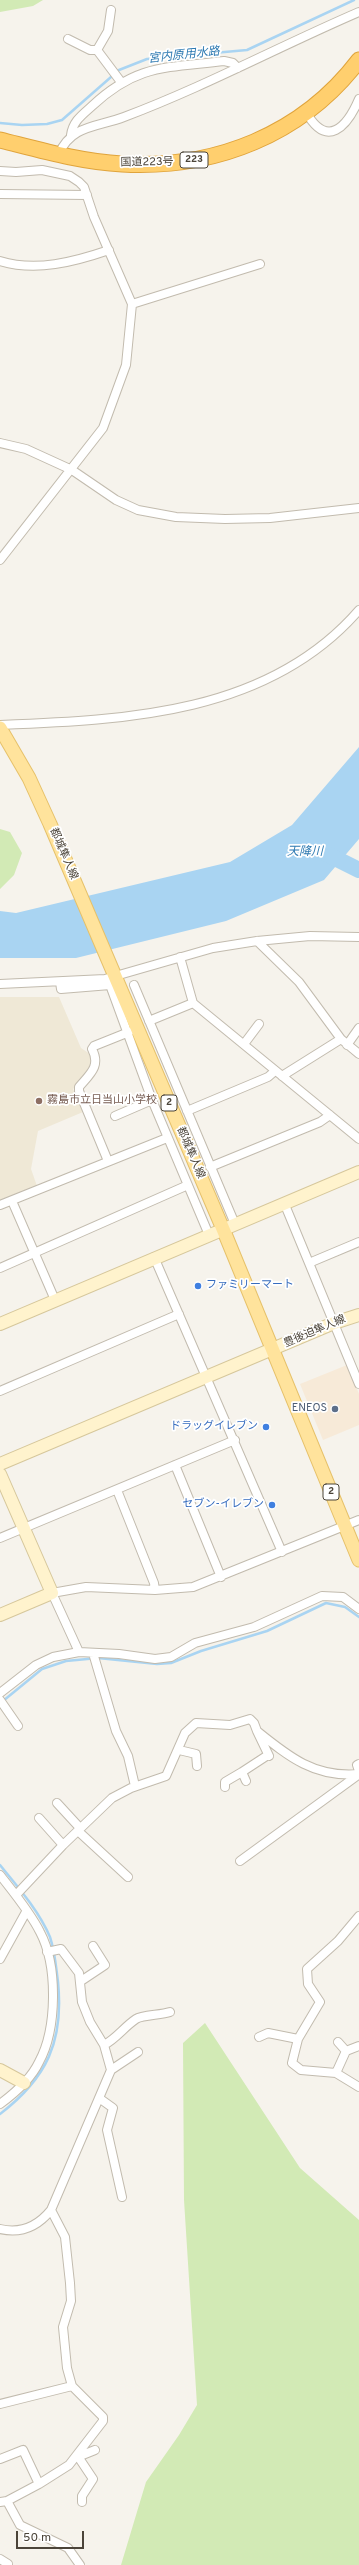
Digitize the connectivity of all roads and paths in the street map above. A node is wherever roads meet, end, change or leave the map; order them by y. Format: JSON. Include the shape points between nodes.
{"nodes":[{"id":1,"x":111,"y":10,"type":"dead end"},
{"id":2,"x":359,"y":12,"type":"edge"},
{"id":3,"x":68,"y":39,"type":"dead end"},
{"id":4,"x":97,"y":50,"type":"junction"},
{"id":5,"x":359,"y":60,"type":"edge"},
{"id":6,"x":238,"y":68,"type":"junction"},
{"id":7,"x":120,"y":80,"type":"junction"},
{"id":8,"x":359,"y":99,"type":"edge"},
{"id":9,"x":306,"y":112,"type":"junction"},
{"id":10,"x":71,"y":135,"type":"junction"},
{"id":11,"x":0,"y":140,"type":"edge"},
{"id":12,"x":59,"y":154,"type":"junction"},
{"id":13,"x":0,"y":171,"type":"edge"},
{"id":14,"x":0,"y":194,"type":"edge"},
{"id":15,"x":87,"y":194,"type":"junction"},
{"id":16,"x":109,"y":250,"type":"junction"},
{"id":17,"x":0,"y":261,"type":"edge"},
{"id":18,"x":260,"y":264,"type":"dead end"},
{"id":19,"x":132,"y":304,"type":"junction"},
{"id":20,"x":0,"y":443,"type":"edge"},
{"id":21,"x":72,"y":470,"type":"junction"},
{"id":22,"x":359,"y":508,"type":"edge"},
{"id":23,"x":0,"y":560,"type":"edge"},
{"id":24,"x":359,"y":610,"type":"edge"},
{"id":25,"x":0,"y":727,"type":"edge"},
{"id":26,"x":359,"y":937,"type":"edge"},
{"id":27,"x":257,"y":941,"type":"junction"},
{"id":28,"x":180,"y":957,"type":"junction"},
{"id":29,"x":114,"y":974,"type":"junction"},
{"id":30,"x":60,"y":982,"type":"junction"},
{"id":31,"x":0,"y":984,"type":"edge"},
{"id":32,"x":134,"y":985,"type":"dead end"},
{"id":33,"x":193,"y":1003,"type":"junction"},
{"id":34,"x":149,"y":1021,"type":"junction"},
{"id":35,"x":258,"y":1024,"type":"dead end"},
{"id":36,"x":359,"y":1028,"type":"edge"},
{"id":37,"x":129,"y":1032,"type":"junction"},
{"id":38,"x":341,"y":1039,"type":"junction"},
{"id":39,"x":244,"y":1044,"type":"junction"},
{"id":40,"x":347,"y":1045,"type":"junction"},
{"id":41,"x":359,"y":1054,"type":"edge"},
{"id":42,"x":279,"y":1074,"type":"junction"},
{"id":43,"x":152,"y":1100,"type":"junction"},
{"id":44,"x":187,"y":1111,"type":"junction"},
{"id":45,"x":330,"y":1115,"type":"junction"},
{"id":46,"x":115,"y":1116,"type":"dead end"},
{"id":47,"x":167,"y":1138,"type":"junction"},
{"id":48,"x":359,"y":1139,"type":"edge"},
{"id":49,"x":108,"y":1161,"type":"junction"},
{"id":50,"x":210,"y":1167,"type":"junction"},
{"id":51,"x":359,"y":1172,"type":"edge"},
{"id":52,"x":188,"y":1185,"type":"junction"},
{"id":53,"x":12,"y":1201,"type":"junction"},
{"id":54,"x":0,"y":1205,"type":"edge"},
{"id":55,"x":285,"y":1205,"type":"junction"},
{"id":56,"x":229,"y":1227,"type":"junction"},
{"id":57,"x":209,"y":1235,"type":"junction"},
{"id":58,"x":359,"y":1242,"type":"edge"},
{"id":59,"x":34,"y":1252,"type":"junction"},
{"id":60,"x":154,"y":1257,"type":"junction"},
{"id":61,"x":309,"y":1263,"type":"junction"},
{"id":62,"x":0,"y":1268,"type":"edge"},
{"id":63,"x":55,"y":1300,"type":"junction"},
{"id":64,"x":179,"y":1314,"type":"junction"},
{"id":65,"x":359,"y":1315,"type":"edge"},
{"id":66,"x":0,"y":1324,"type":"edge"},
{"id":67,"x":334,"y":1324,"type":"junction"},
{"id":68,"x":271,"y":1350,"type":"junction"},
{"id":69,"x":207,"y":1376,"type":"junction"},
{"id":70,"x":359,"y":1384,"type":"edge"},
{"id":71,"x":0,"y":1391,"type":"edge"},
{"id":72,"x":235,"y":1440,"type":"junction"},
{"id":73,"x":0,"y":1464,"type":"edge"},
{"id":74,"x":175,"y":1465,"type":"junction"},
{"id":75,"x":0,"y":1474,"type":"edge"},
{"id":76,"x":117,"y":1490,"type":"junction"},
{"id":77,"x":359,"y":1520,"type":"edge"},
{"id":78,"x":345,"y":1526,"type":"junction"},
{"id":79,"x":24,"y":1528,"type":"junction"},
{"id":80,"x":0,"y":1538,"type":"edge"},
{"id":81,"x":282,"y":1552,"type":"junction"},
{"id":82,"x":359,"y":1560,"type":"edge"},
{"id":83,"x":221,"y":1578,"type":"junction"},
{"id":84,"x":154,"y":1590,"type":"junction"},
{"id":85,"x":52,"y":1593,"type":"junction"},
{"id":86,"x":359,"y":1609,"type":"edge"},
{"id":87,"x":0,"y":1615,"type":"edge"},
{"id":88,"x":79,"y":1652,"type":"junction"},
{"id":89,"x":94,"y":1657,"type":"junction"},
{"id":90,"x":0,"y":1693,"type":"edge"},
{"id":91,"x":2,"y":1702,"type":"edge"},
{"id":92,"x":18,"y":1726,"type":"dead end"},
{"id":93,"x":256,"y":1731,"type":"junction"},
{"id":94,"x":179,"y":1750,"type":"junction"},
{"id":95,"x":359,"y":1764,"type":"edge"},
{"id":96,"x":197,"y":1766,"type":"dead end"},
{"id":97,"x":242,"y":1772,"type":"junction"},
{"id":98,"x":359,"y":1773,"type":"edge"},
{"id":99,"x":246,"y":1781,"type":"dead end"},
{"id":100,"x":135,"y":1786,"type":"junction"},
{"id":101,"x":225,"y":1787,"type":"dead end"},
{"id":102,"x":57,"y":1803,"type":"dead end"},
{"id":103,"x":39,"y":1818,"type":"dead end"},
{"id":104,"x":79,"y":1830,"type":"junction"},
{"id":105,"x":63,"y":1844,"type":"junction"},
{"id":106,"x":240,"y":1861,"type":"dead end"},
{"id":107,"x":0,"y":1875,"type":"edge"},
{"id":108,"x":128,"y":1877,"type":"dead end"},
{"id":109,"x":19,"y":1892,"type":"junction"},
{"id":110,"x":26,"y":1912,"type":"junction"},
{"id":111,"x":359,"y":1916,"type":"edge"},
{"id":112,"x":93,"y":1946,"type":"dead end"},
{"id":113,"x":52,"y":1951,"type":"junction"},
{"id":114,"x":0,"y":1959,"type":"edge"},
{"id":115,"x":81,"y":1981,"type":"junction"},
{"id":116,"x":170,"y":2012,"type":"dead end"},
{"id":117,"x":259,"y":2037,"type":"dead end"},
{"id":118,"x":298,"y":2040,"type":"junction"},
{"id":119,"x":338,"y":2042,"type":"dead end"},
{"id":120,"x":104,"y":2045,"type":"junction"},
{"id":121,"x":359,"y":2046,"type":"edge"},
{"id":122,"x":346,"y":2051,"type":"junction"},
{"id":123,"x":138,"y":2052,"type":"dead end"},
{"id":124,"x":0,"y":2070,"type":"edge"},
{"id":125,"x":111,"y":2070,"type":"junction"},
{"id":126,"x":336,"y":2073,"type":"junction"},
{"id":127,"x":24,"y":2083,"type":"junction"},
{"id":128,"x":359,"y":2087,"type":"edge"},
{"id":129,"x":99,"y":2098,"type":"junction"},
{"id":130,"x":0,"y":2104,"type":"edge"},
{"id":131,"x":122,"y":2196,"type":"dead end"},
{"id":132,"x":51,"y":2210,"type":"junction"},
{"id":133,"x":0,"y":2230,"type":"edge"},
{"id":134,"x":72,"y":2386,"type":"junction"},
{"id":135,"x":0,"y":2404,"type":"edge"},
{"id":136,"x":95,"y":2450,"type":"dead end"},
{"id":137,"x":78,"y":2456,"type":"junction"},
{"id":138,"x":0,"y":2459,"type":"edge"},
{"id":139,"x":39,"y":2484,"type":"junction"},
{"id":140,"x":3,"y":2502,"type":"edge"},
{"id":141,"x":82,"y":2502,"type":"dead end"},
{"id":142,"x":0,"y":2559,"type":"edge"},
{"id":143,"x":8,"y":2564,"type":"dead end"},
{"id":144,"x":80,"y":2565,"type":"edge"}],
"edges":[{"from":1,"to":4,"type":"street","via":[[108,31]]},
{"from":2,"to":6,"type":"street"},
{"from":3,"to":4,"type":"street","via":[[90,50]]},
{"from":4,"to":7,"type":"street"},
{"from":5,"to":9,"type":"highway","name":"国道223号","number":"223","via":[[335,87]]},
{"from":6,"to":7,"type":"street","via":[[234,63],[224,61],[159,69]]},
{"from":6,"to":10,"type":"street","via":[[122,118]]},
{"from":7,"to":10,"type":"street","via":[[72,125]]},
{"from":8,"to":9,"type":"street","via":[[345,123],[328,133],[312,124]]},
{"from":9,"to":12,"type":"highway","name":"国道223号","number":"223","via":[[267,137],[233,151],[169,165],[121,164]]},
{"from":10,"to":12,"type":"street"},
{"from":11,"to":12,"type":"highway","name":"国道223号","number":"223"},
{"from":13,"to":15,"type":"street","via":[[42,170],[70,176],[84,187]]},
{"from":14,"to":15,"type":"street"},
{"from":15,"to":16,"type":"street"},
{"from":16,"to":17,"type":"street","via":[[57,264],[18,267]]},
{"from":16,"to":19,"type":"street"},
{"from":18,"to":19,"type":"street"},
{"from":19,"to":21,"type":"street","via":[[126,365],[116,398],[103,428]]},
{"from":20,"to":21,"type":"street","via":[[26,449]]},
{"from":21,"to":22,"type":"street","via":[[128,506],[176,517],[270,518]]},
{"from":21,"to":23,"type":"street"},
{"from":24,"to":25,"type":"street","via":[[328,640],[296,663],[252,687],[224,698],[140,716]]},
{"from":25,"to":29,"type":"main road","name":"都城隼人線","number":"2","via":[[40,801]]},
{"from":26,"to":27,"type":"street","via":[[310,936]]},
{"from":27,"to":28,"type":"street"},
{"from":27,"to":38,"type":"street","via":[[299,982]]},
{"from":28,"to":29,"type":"street"},
{"from":28,"to":33,"type":"street"},
{"from":29,"to":30,"type":"street"},
{"from":29,"to":56,"type":"main road","name":"都城隼人線","number":"2"},
{"from":30,"to":31,"type":"street"},
{"from":30,"to":37,"type":"street","via":[[62,989],[110,984]]},
{"from":32,"to":34,"type":"street"},
{"from":33,"to":34,"type":"street"},
{"from":33,"to":39,"type":"street"},
{"from":34,"to":44,"type":"street"},
{"from":35,"to":39,"type":"street"},
{"from":36,"to":40,"type":"street"},
{"from":37,"to":43,"type":"street"},
{"from":37,"to":49,"type":"street","via":[[94,1046],[92,1049],[97,1059],[96,1065],[79,1087]]},
{"from":38,"to":40,"type":"street"},
{"from":38,"to":42,"type":"street"},
{"from":39,"to":42,"type":"street"},
{"from":40,"to":41,"type":"street"},
{"from":42,"to":44,"type":"street"},
{"from":42,"to":45,"type":"street"},
{"from":43,"to":46,"type":"street"},
{"from":43,"to":47,"type":"street"},
{"from":44,"to":50,"type":"street"},
{"from":45,"to":48,"type":"street"},
{"from":45,"to":50,"type":"street","via":[[320,1122]]},
{"from":47,"to":49,"type":"street"},
{"from":47,"to":52,"type":"street"},
{"from":49,"to":53,"type":"street"},
{"from":50,"to":56,"type":"street"},
{"from":51,"to":55,"type":"street"},
{"from":52,"to":57,"type":"street"},
{"from":52,"to":59,"type":"street"},
{"from":53,"to":54,"type":"street"},
{"from":53,"to":59,"type":"street"},
{"from":55,"to":56,"type":"street"},
{"from":55,"to":61,"type":"street"},
{"from":56,"to":57,"type":"street"},
{"from":56,"to":68,"type":"main road","name":"都城隼人線","number":"2"},
{"from":57,"to":60,"type":"street"},
{"from":58,"to":61,"type":"street"},
{"from":59,"to":62,"type":"street"},
{"from":59,"to":63,"type":"street"},
{"from":60,"to":63,"type":"street"},
{"from":60,"to":64,"type":"street"},
{"from":61,"to":67,"type":"street"},
{"from":63,"to":66,"type":"street"},
{"from":64,"to":69,"type":"street"},
{"from":64,"to":71,"type":"street"},
{"from":65,"to":67,"type":"street","name":"豊後迫隼人線"},
{"from":67,"to":68,"type":"street","name":"豊後迫隼人線"},
{"from":67,"to":70,"type":"street"},
{"from":68,"to":69,"type":"street","name":"豊後迫隼人線"},
{"from":68,"to":78,"type":"main road","name":"都城隼人線","number":"2"},
{"from":69,"to":72,"type":"street"},
{"from":69,"to":73,"type":"street","name":"豊後迫隼人線"},
{"from":72,"to":74,"type":"street"},
{"from":72,"to":81,"type":"street"},
{"from":74,"to":76,"type":"street"},
{"from":74,"to":83,"type":"street"},
{"from":75,"to":79,"type":"street"},
{"from":76,"to":79,"type":"street"},
{"from":76,"to":84,"type":"street","via":[[154,1583]]},
{"from":77,"to":78,"type":"street"},
{"from":78,"to":81,"type":"street"},
{"from":78,"to":82,"type":"main road","name":"都城隼人線","number":"2"},
{"from":79,"to":80,"type":"street"},
{"from":79,"to":85,"type":"street"},
{"from":81,"to":83,"type":"street"},
{"from":83,"to":84,"type":"street","via":[[193,1586]]},
{"from":84,"to":85,"type":"street","via":[[86,1587]]},
{"from":85,"to":87,"type":"street"},
{"from":85,"to":88,"type":"street"},
{"from":86,"to":89,"type":"street","via":[[343,1597],[322,1596],[254,1627],[195,1643],[171,1657]]},
{"from":88,"to":89,"type":"street"},
{"from":88,"to":90,"type":"street","via":[[46,1659]]},
{"from":89,"to":100,"type":"street","via":[[116,1731],[128,1756]]},
{"from":91,"to":92,"type":"street"},
{"from":93,"to":94,"type":"street","via":[[250,1719],[230,1725],[196,1723],[185,1733]]},
{"from":93,"to":97,"type":"street","via":[[269,1756]]},
{"from":93,"to":98,"type":"street","via":[[309,1768],[335,1775]]},
{"from":94,"to":96,"type":"street","via":[[196,1754]]},
{"from":94,"to":100,"type":"street","via":[[166,1776]]},
{"from":95,"to":98,"type":"street"},
{"from":97,"to":99,"type":"street"},
{"from":97,"to":101,"type":"street","via":[[225,1782]]},
{"from":98,"to":106,"type":"street"},
{"from":100,"to":104,"type":"street","via":[[112,1798]]},
{"from":102,"to":104,"type":"street"},
{"from":103,"to":105,"type":"street"},
{"from":104,"to":105,"type":"street"},
{"from":104,"to":108,"type":"street"},
{"from":105,"to":109,"type":"street"},
{"from":107,"to":109,"type":"street"},
{"from":109,"to":110,"type":"street"},
{"from":110,"to":113,"type":"street"},
{"from":110,"to":114,"type":"street"},
{"from":111,"to":118,"type":"street","via":[[338,1941],[307,1969],[308,1984],[320,2002]]},
{"from":112,"to":115,"type":"street","via":[[105,1965]]},
{"from":113,"to":115,"type":"street","via":[[61,1950],[72,1960]]},
{"from":113,"to":127,"type":"street","via":[[53,1997],[49,2032],[39,2064]]},
{"from":115,"to":120,"type":"street","via":[[82,2002]]},
{"from":116,"to":120,"type":"street","via":[[161,2016],[137,2018],[116,2039]]},
{"from":117,"to":118,"type":"street","via":[[268,2033]]},
{"from":118,"to":126,"type":"street","via":[[293,2066],[301,2070]]},
{"from":119,"to":122,"type":"street"},
{"from":120,"to":125,"type":"street"},
{"from":121,"to":122,"type":"street"},
{"from":122,"to":126,"type":"street"},
{"from":123,"to":125,"type":"street"},
{"from":124,"to":127,"type":"street"},
{"from":125,"to":129,"type":"street"},
{"from":126,"to":128,"type":"street"},
{"from":127,"to":130,"type":"street"},
{"from":129,"to":131,"type":"street","via":[[113,2108],[108,2130]]},
{"from":129,"to":132,"type":"street"},
{"from":132,"to":133,"type":"street","via":[[43,2220],[30,2227]]},
{"from":132,"to":134,"type":"street","via":[[65,2237],[70,2301],[63,2332]]},
{"from":134,"to":135,"type":"street"},
{"from":134,"to":137,"type":"street","via":[[103,2421]]},
{"from":136,"to":137,"type":"street"},
{"from":137,"to":139,"type":"street","via":[[66,2468]]},
{"from":137,"to":141,"type":"street","via":[[93,2479],[82,2496]]},
{"from":138,"to":139,"type":"street","via":[[23,2450]]},
{"from":139,"to":140,"type":"street"},
{"from":140,"to":144,"type":"street","via":[[20,2525],[68,2548]]},
{"from":142,"to":143,"type":"street"}]}
